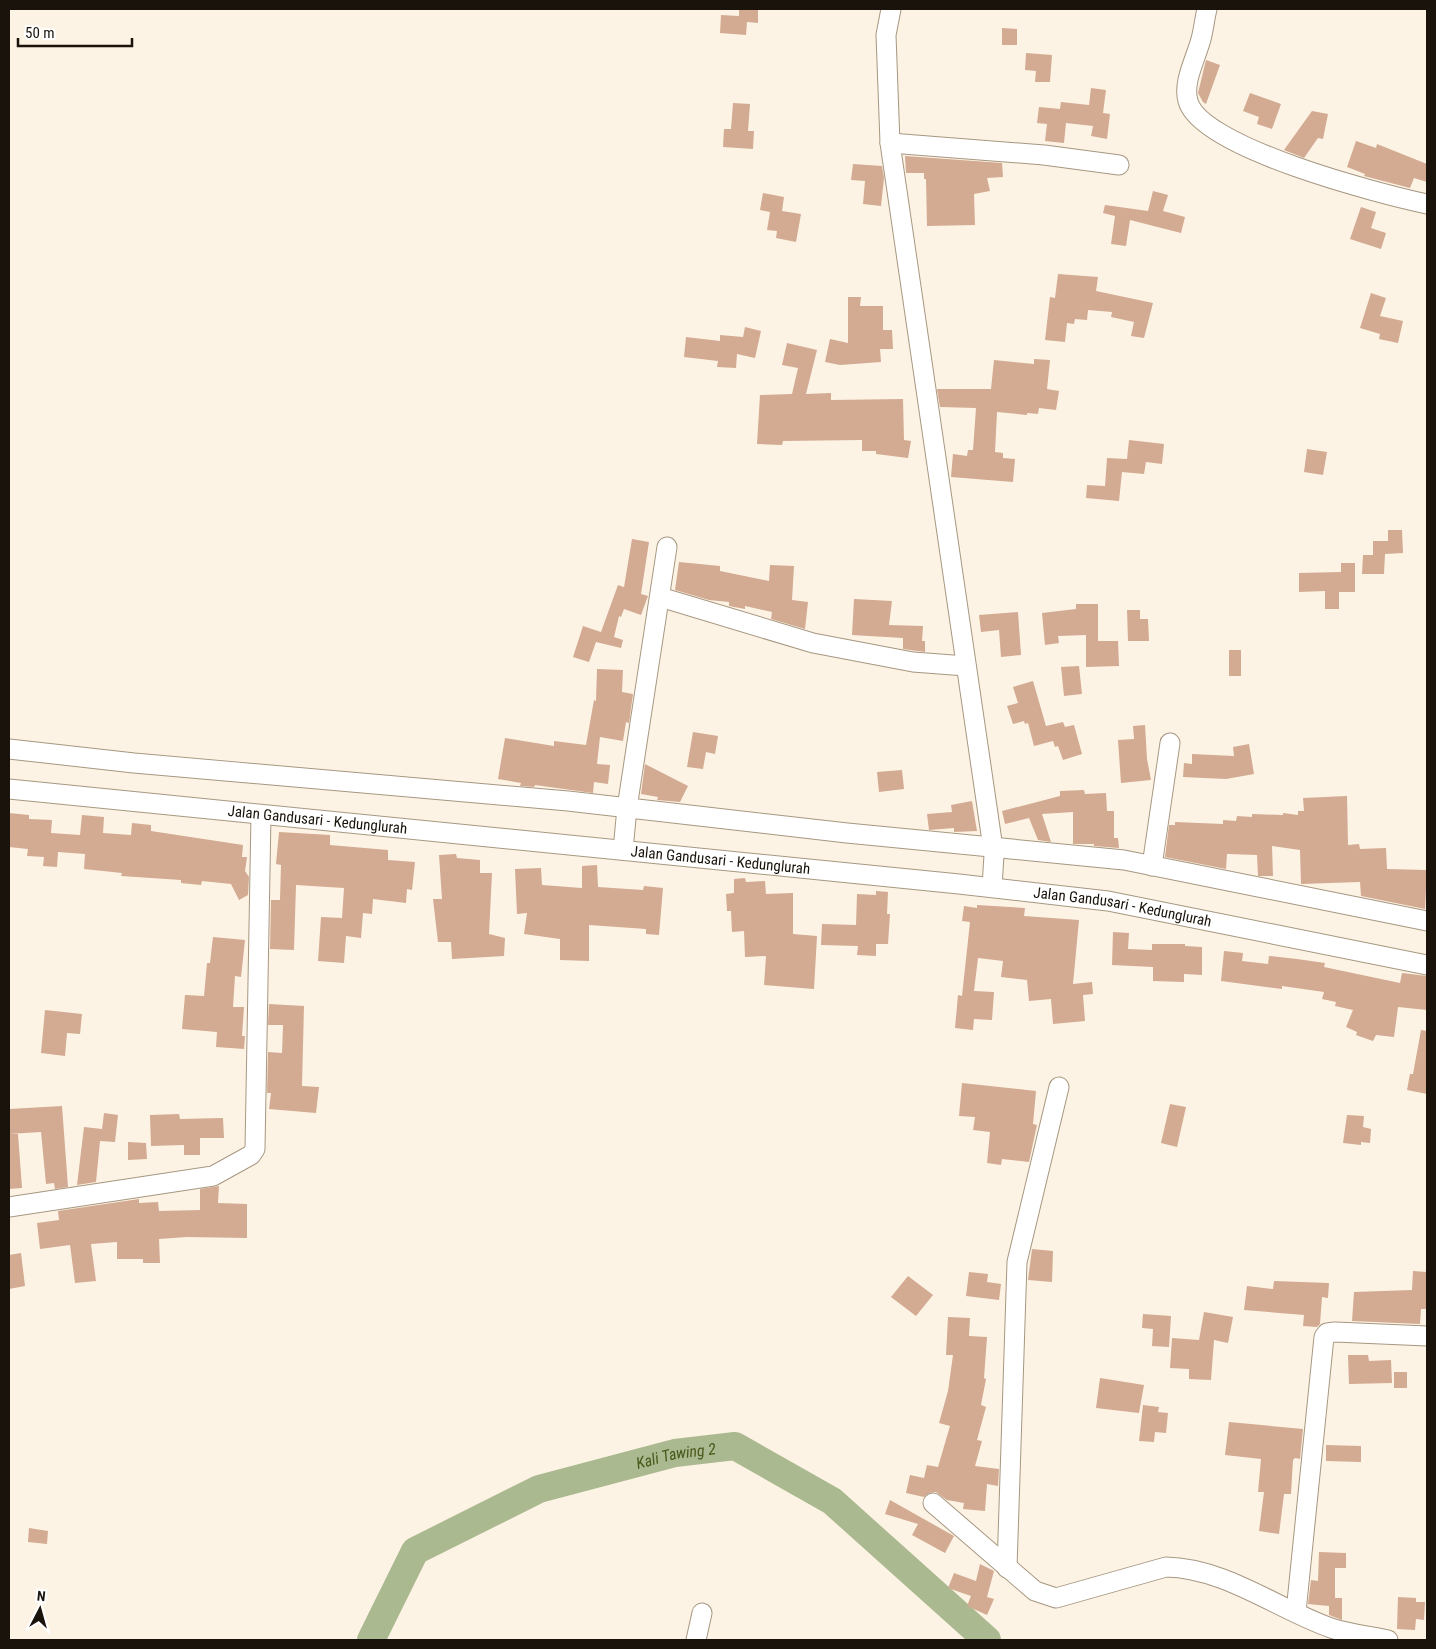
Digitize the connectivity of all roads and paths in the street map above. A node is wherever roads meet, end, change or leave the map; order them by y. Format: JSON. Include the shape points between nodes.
{"nodes":[{"id":1,"x":891,"y":9,"type":"edge"},
{"id":2,"x":1207,"y":9,"type":"edge"},
{"id":3,"x":890,"y":143,"type":"junction"},
{"id":4,"x":1119,"y":165,"type":"dead end"},
{"id":5,"x":1427,"y":204,"type":"edge"},
{"id":6,"x":668,"y":547,"type":"dead end"},
{"id":7,"x":660,"y":598,"type":"junction"},
{"id":8,"x":966,"y":666,"type":"junction"},
{"id":9,"x":1170,"y":743,"type":"dead end"},
{"id":10,"x":9,"y":749,"type":"edge"},
{"id":11,"x":9,"y":789,"type":"edge"},
{"id":12,"x":626,"y":812,"type":"junction"},
{"id":13,"x":261,"y":815,"type":"junction"},
{"id":14,"x":623,"y":843,"type":"junction"},
{"id":15,"x":993,"y":865,"type":"junction"},
{"id":16,"x":1152,"y":866,"type":"junction"},
{"id":17,"x":1427,"y":921,"type":"edge"},
{"id":18,"x":1427,"y":965,"type":"edge"},
{"id":19,"x":1059,"y":1087,"type":"dead end"},
{"id":20,"x":9,"y":1207,"type":"edge"},
{"id":21,"x":1427,"y":1336,"type":"edge"},
{"id":22,"x":933,"y":1503,"type":"dead end"},
{"id":23,"x":1007,"y":1568,"type":"junction"},
{"id":24,"x":1296,"y":1612,"type":"junction"},
{"id":25,"x":702,"y":1613,"type":"dead end"},
{"id":26,"x":696,"y":1640,"type":"edge"},
{"id":27,"x":1388,"y":1640,"type":"edge"}],
"edges":[{"from":1,"to":3,"type":"street","via":[[886,35]]},
{"from":2,"to":5,"type":"street","via":[[1186,88],[1188,103],[1196,116],[1219,132],[1289,166]]},
{"from":3,"to":4,"type":"street","via":[[1044,155]]},
{"from":3,"to":8,"type":"street"},
{"from":6,"to":7,"type":"street"},
{"from":7,"to":8,"type":"street","via":[[813,643],[913,662]]},
{"from":7,"to":12,"type":"street"},
{"from":8,"to":15,"type":"street"},
{"from":9,"to":16,"type":"street"},
{"from":10,"to":12,"type":"street"},
{"from":11,"to":13,"type":"street","name":"Jalan Gandusari - Kedunglurah"},
{"from":12,"to":14,"type":"street"},
{"from":12,"to":15,"type":"street"},
{"from":13,"to":14,"type":"street","name":"Jalan Gandusari - Kedunglurah"},
{"from":13,"to":20,"type":"street","via":[[255,1149],[251,1155],[213,1176]]},
{"from":14,"to":15,"type":"street","name":"Jalan Gandusari - Kedunglurah"},
{"from":15,"to":16,"type":"street","via":[[1124,860]]},
{"from":15,"to":18,"type":"street","name":"Jalan Gandusari - Kedunglurah","via":[[1108,901]]},
{"from":16,"to":17,"type":"street"},
{"from":19,"to":23,"type":"street","via":[[1017,1262]]},
{"from":21,"to":24,"type":"street","via":[[1335,1332],[1324,1337]]},
{"from":22,"to":23,"type":"street"},
{"from":23,"to":24,"type":"street","via":[[1035,1591],[1056,1598],[1166,1567],[1183,1567],[1204,1572]]},
{"from":24,"to":27,"type":"street","via":[[1332,1628]]},
{"from":25,"to":26,"type":"street"}]}
